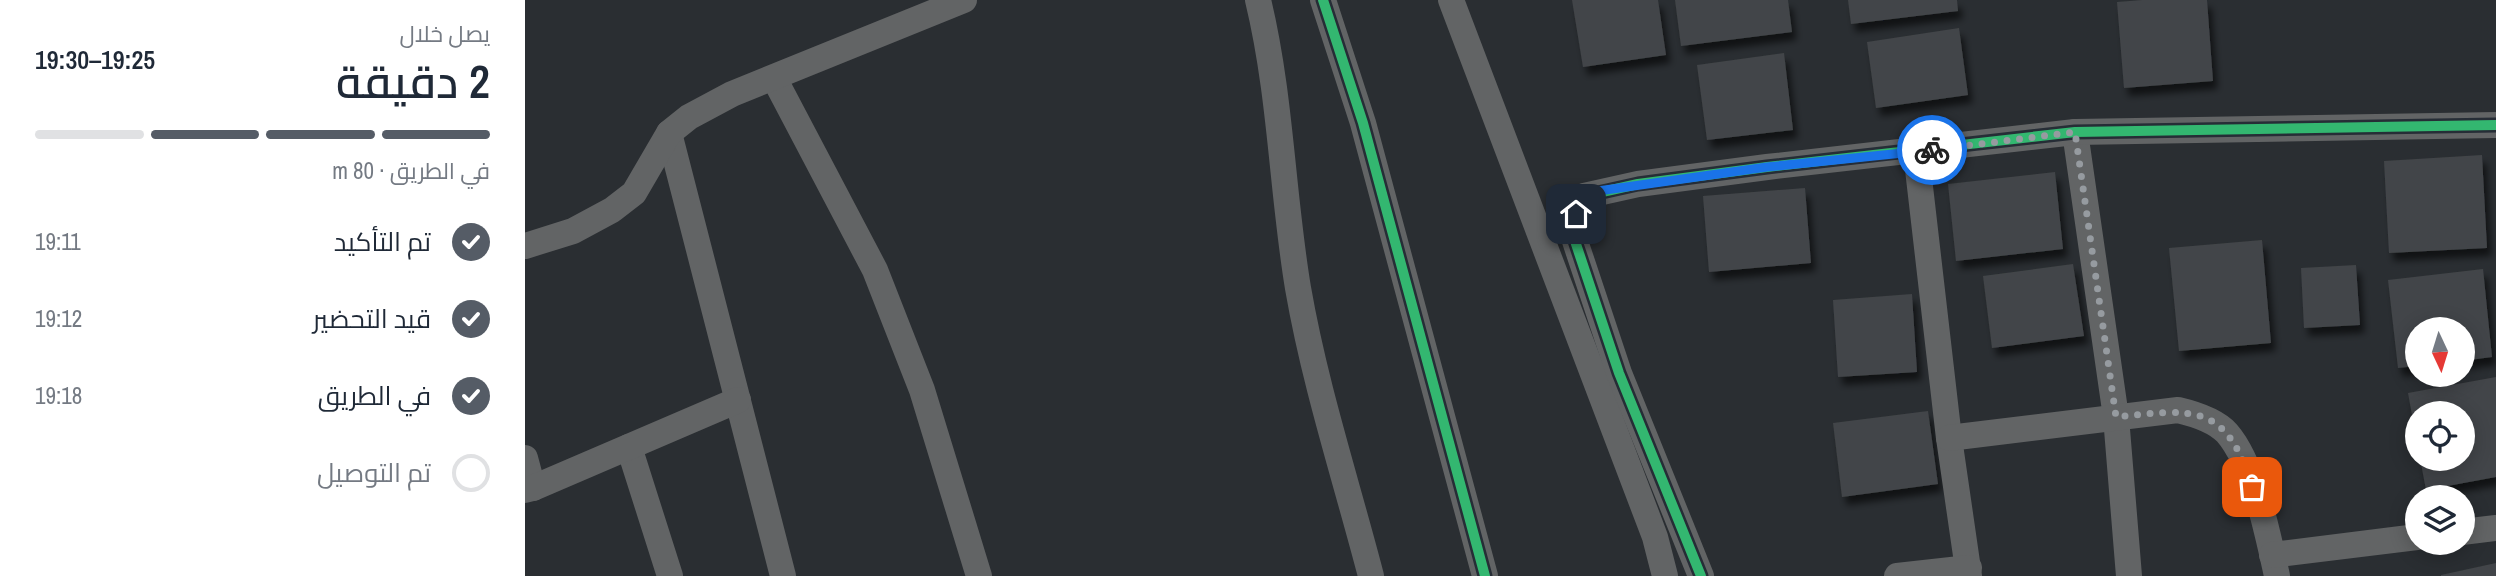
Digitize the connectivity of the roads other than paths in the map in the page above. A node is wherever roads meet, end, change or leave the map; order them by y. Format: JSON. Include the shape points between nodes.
{"nodes":[{"id":1,"x":964,"y":0,"type":"edge"},
{"id":2,"x":1258,"y":0,"type":"edge"},
{"id":3,"x":1324,"y":0,"type":"edge"},
{"id":4,"x":1451,"y":0,"type":"edge"},
{"id":5,"x":774,"y":78,"type":"junction"},
{"id":6,"x":2496,"y":125,"type":"edge"},
{"id":7,"x":2075,"y":132,"type":"junction"},
{"id":8,"x":669,"y":133,"type":"junction"},
{"id":9,"x":1916,"y":152,"type":"junction"},
{"id":10,"x":525,"y":246,"type":"edge"},
{"id":11,"x":738,"y":400,"type":"junction"},
{"id":12,"x":2116,"y":417,"type":"junction"},
{"id":13,"x":1949,"y":438,"type":"junction"},
{"id":14,"x":629,"y":447,"type":"junction"},
{"id":15,"x":525,"y":458,"type":"edge"},
{"id":16,"x":529,"y":489,"type":"edge"},
{"id":17,"x":2496,"y":528,"type":"edge"},
{"id":18,"x":2475,"y":530,"type":"edge"},
{"id":19,"x":2405,"y":539,"type":"edge"},
{"id":20,"x":2275,"y":565,"type":"edge"},
{"id":21,"x":1969,"y":572,"type":"edge"},
{"id":22,"x":670,"y":576,"type":"edge"},
{"id":23,"x":783,"y":576,"type":"edge"},
{"id":24,"x":979,"y":576,"type":"edge"},
{"id":25,"x":1371,"y":576,"type":"edge"},
{"id":26,"x":1485,"y":576,"type":"edge"},
{"id":27,"x":1665,"y":576,"type":"edge"},
{"id":28,"x":1702,"y":576,"type":"edge"},
{"id":29,"x":1897,"y":576,"type":"edge"},
{"id":30,"x":2129,"y":576,"type":"edge"}],
"edges":[{"from":1,"to":5,"type":"street"},
{"from":2,"to":25,"type":"street","via":[[1275,81],[1299,290],[1319,384]]},
{"from":3,"to":26,"type":"street","via":[[1363,123]]},
{"from":4,"to":27,"type":"street","via":[[1655,537]]},
{"from":5,"to":8,"type":"street","via":[[689,117]]},
{"from":5,"to":24,"type":"street","via":[[880,283],[926,402]]},
{"from":6,"to":7,"type":"street"},
{"from":7,"to":9,"type":"street"},
{"from":7,"to":12,"type":"street"},
{"from":8,"to":10,"type":"street","via":[[634,193],[573,231]]},
{"from":8,"to":11,"type":"street"},
{"from":9,"to":13,"type":"street"},
{"from":9,"to":28,"type":"street","via":[[1638,184],[1591,192],[1579,203],[1575,241],[1619,373]]},
{"from":11,"to":14,"type":"street"},
{"from":11,"to":23,"type":"street"},
{"from":12,"to":13,"type":"street"},
{"from":12,"to":20,"type":"street","via":[[2178,410],[2225,431],[2246,467]]},
{"from":12,"to":30,"type":"street"},
{"from":13,"to":21,"type":"street"},
{"from":14,"to":16,"type":"street"},
{"from":14,"to":22,"type":"street"},
{"from":15,"to":16,"type":"street"},
{"from":17,"to":18,"type":"street"},
{"from":19,"to":20,"type":"street"},
{"from":21,"to":29,"type":"street"}]}
